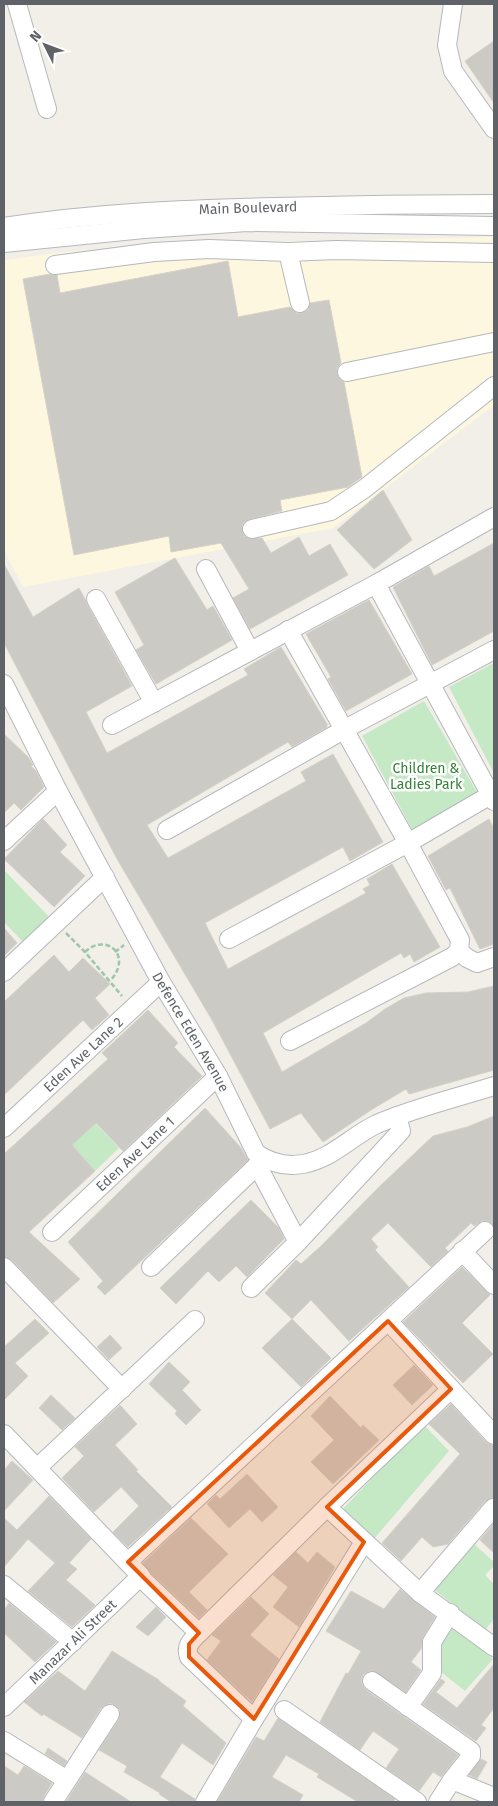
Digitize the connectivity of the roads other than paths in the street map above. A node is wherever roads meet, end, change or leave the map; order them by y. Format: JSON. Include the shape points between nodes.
{"nodes":[{"id":1,"x":17,"y":4,"type":"edge"},
{"id":2,"x":453,"y":4,"type":"edge"},
{"id":3,"x":47,"y":109,"type":"dead end"},
{"id":4,"x":494,"y":129,"type":"edge"},
{"id":5,"x":494,"y":204,"type":"edge"},
{"id":6,"x":494,"y":226,"type":"edge"},
{"id":7,"x":4,"y":227,"type":"edge"},
{"id":8,"x":4,"y":243,"type":"edge"},
{"id":9,"x":288,"y":252,"type":"junction"},
{"id":10,"x":494,"y":253,"type":"edge"},
{"id":11,"x":55,"y":266,"type":"dead end"},
{"id":12,"x":300,"y":303,"type":"dead end"},
{"id":13,"x":494,"y":342,"type":"edge"},
{"id":14,"x":347,"y":372,"type":"dead end"},
{"id":15,"x":494,"y":386,"type":"edge"},
{"id":16,"x":494,"y":516,"type":"edge"},
{"id":17,"x":252,"y":529,"type":"dead end"},
{"id":18,"x":206,"y":568,"type":"dead end"},
{"id":19,"x":376,"y":584,"type":"junction"},
{"id":20,"x":96,"y":599,"type":"dead end"},
{"id":21,"x":288,"y":630,"type":"junction"},
{"id":22,"x":494,"y":650,"type":"edge"},
{"id":23,"x":250,"y":651,"type":"junction"},
{"id":24,"x":4,"y":684,"type":"edge"},
{"id":25,"x":430,"y":684,"type":"junction"},
{"id":26,"x":154,"y":703,"type":"junction"},
{"id":27,"x":112,"y":725,"type":"dead end"},
{"id":28,"x":345,"y":730,"type":"junction"},
{"id":29,"x":58,"y":791,"type":"junction"},
{"id":30,"x":493,"y":797,"type":"edge"},
{"id":31,"x":167,"y":830,"type":"dead end"},
{"id":32,"x":4,"y":841,"type":"edge"},
{"id":33,"x":408,"y":843,"type":"junction"},
{"id":34,"x":105,"y":877,"type":"junction"},
{"id":35,"x":229,"y":939,"type":"dead end"},
{"id":36,"x":458,"y":951,"type":"junction"},
{"id":37,"x":494,"y":957,"type":"edge"},
{"id":38,"x":4,"y":972,"type":"edge"},
{"id":39,"x":160,"y":982,"type":"junction"},
{"id":40,"x":290,"y":1041,"type":"dead end"},
{"id":41,"x":218,"y":1076,"type":"junction"},
{"id":42,"x":494,"y":1086,"type":"edge"},
{"id":43,"x":397,"y":1116,"type":"junction"},
{"id":44,"x":4,"y":1128,"type":"edge"},
{"id":45,"x":260,"y":1162,"type":"junction"},
{"id":46,"x":485,"y":1231,"type":"dead end"},
{"id":47,"x":52,"y":1232,"type":"dead end"},
{"id":48,"x":298,"y":1242,"type":"junction"},
{"id":49,"x":462,"y":1251,"type":"junction"},
{"id":50,"x":4,"y":1267,"type":"edge"},
{"id":51,"x":151,"y":1267,"type":"dead end"},
{"id":52,"x":494,"y":1285,"type":"edge"},
{"id":53,"x":250,"y":1288,"type":"dead end"},
{"id":54,"x":195,"y":1320,"type":"dead end"},
{"id":55,"x":388,"y":1321,"type":"junction"},
{"id":56,"x":122,"y":1389,"type":"junction"},
{"id":57,"x":451,"y":1389,"type":"junction"},
{"id":58,"x":4,"y":1434,"type":"edge"},
{"id":59,"x":494,"y":1435,"type":"edge"},
{"id":60,"x":37,"y":1468,"type":"junction"},
{"id":61,"x":327,"y":1507,"type":"junction"},
{"id":62,"x":494,"y":1508,"type":"edge"},
{"id":63,"x":364,"y":1542,"type":"junction"},
{"id":64,"x":128,"y":1562,"type":"junction"},
{"id":65,"x":141,"y":1577,"type":"junction"},
{"id":66,"x":4,"y":1584,"type":"edge"},
{"id":67,"x":420,"y":1593,"type":"junction"},
{"id":68,"x":450,"y":1614,"type":"junction"},
{"id":69,"x":199,"y":1633,"type":"junction"},
{"id":70,"x":73,"y":1642,"type":"junction"},
{"id":71,"x":494,"y":1647,"type":"edge"},
{"id":72,"x":372,"y":1681,"type":"dead end"},
{"id":73,"x":4,"y":1707,"type":"edge"},
{"id":74,"x":408,"y":1707,"type":"junction"},
{"id":75,"x":284,"y":1710,"type":"dead end"},
{"id":76,"x":110,"y":1714,"type":"dead end"},
{"id":77,"x":254,"y":1719,"type":"junction"},
{"id":78,"x":4,"y":1741,"type":"edge"},
{"id":79,"x":67,"y":1780,"type":"junction"},
{"id":80,"x":452,"y":1780,"type":"junction"},
{"id":81,"x":494,"y":1797,"type":"edge"},
{"id":82,"x":53,"y":1802,"type":"edge"},
{"id":83,"x":205,"y":1802,"type":"edge"},
{"id":84,"x":417,"y":1802,"type":"edge"},
{"id":85,"x":438,"y":1802,"type":"edge"}],
"edges":[{"from":1,"to":3,"type":"street"},
{"from":2,"to":4,"type":"street","via":[[448,45],[453,71]]},
{"from":5,"to":7,"type":"street","name":"Main Boulevard","via":[[173,209],[57,218]]},
{"from":6,"to":8,"type":"street","name":"Main Boulevard","via":[[247,222]]},
{"from":9,"to":10,"type":"street"},
{"from":9,"to":11,"type":"street","via":[[209,249],[154,252]]},
{"from":9,"to":12,"type":"street"},
{"from":13,"to":14,"type":"street"},
{"from":15,"to":17,"type":"street","via":[[364,489],[331,511]]},
{"from":16,"to":19,"type":"street"},
{"from":18,"to":23,"type":"street"},
{"from":19,"to":21,"type":"street"},
{"from":19,"to":25,"type":"street"},
{"from":20,"to":26,"type":"street"},
{"from":21,"to":23,"type":"street"},
{"from":21,"to":28,"type":"street"},
{"from":22,"to":25,"type":"street"},
{"from":23,"to":26,"type":"street"},
{"from":24,"to":29,"type":"street","name":"Defence Eden Avenue"},
{"from":25,"to":28,"type":"street"},
{"from":25,"to":30,"type":"street"},
{"from":26,"to":27,"type":"street"},
{"from":28,"to":31,"type":"street"},
{"from":28,"to":33,"type":"street"},
{"from":29,"to":32,"type":"street"},
{"from":29,"to":34,"type":"street","name":"Defence Eden Avenue"},
{"from":30,"to":33,"type":"street"},
{"from":33,"to":35,"type":"street"},
{"from":33,"to":36,"type":"street","via":[[460,940]]},
{"from":34,"to":38,"type":"street"},
{"from":34,"to":39,"type":"street","name":"Defence Eden Avenue"},
{"from":36,"to":37,"type":"street","via":[[478,963]]},
{"from":36,"to":40,"type":"street"},
{"from":39,"to":41,"type":"street","name":"Defence Eden Avenue"},
{"from":39,"to":44,"type":"street","name":"Eden Ave Lane 2"},
{"from":41,"to":45,"type":"street","name":"Defence Eden Avenue"},
{"from":41,"to":47,"type":"street","name":"Eden Ave Lane 1"},
{"from":42,"to":43,"type":"street"},
{"from":43,"to":45,"type":"street","via":[[313,1161],[302,1164]]},
{"from":43,"to":48,"type":"street","via":[[400,1131]]},
{"from":45,"to":48,"type":"street","name":"Defence Eden Avenue"},
{"from":45,"to":51,"type":"street"},
{"from":46,"to":49,"type":"street"},
{"from":48,"to":53,"type":"street"},
{"from":49,"to":52,"type":"street"},
{"from":49,"to":55,"type":"street"},
{"from":50,"to":56,"type":"street"},
{"from":54,"to":56,"type":"street"},
{"from":55,"to":57,"type":"street"},
{"from":55,"to":64,"type":"street"},
{"from":56,"to":60,"type":"street"},
{"from":57,"to":59,"type":"street"},
{"from":57,"to":61,"type":"street"},
{"from":58,"to":60,"type":"street"},
{"from":60,"to":64,"type":"street"},
{"from":61,"to":63,"type":"street"},
{"from":61,"to":69,"type":"street"},
{"from":62,"to":67,"type":"street"},
{"from":63,"to":67,"type":"street"},
{"from":63,"to":77,"type":"street"},
{"from":64,"to":65,"type":"street"},
{"from":65,"to":69,"type":"street"},
{"from":65,"to":70,"type":"street","name":"Manazar Ali Street"},
{"from":66,"to":70,"type":"street"},
{"from":67,"to":68,"type":"street"},
{"from":68,"to":71,"type":"street"},
{"from":68,"to":74,"type":"street","via":[[432,1642],[432,1673]]},
{"from":69,"to":77,"type":"street","via":[[186,1650],[189,1657]]},
{"from":70,"to":73,"type":"street","name":"Manazar Ali Street"},
{"from":72,"to":74,"type":"street"},
{"from":74,"to":80,"type":"street","via":[[471,1752]]},
{"from":75,"to":84,"type":"street"},
{"from":76,"to":79,"type":"street"},
{"from":77,"to":83,"type":"street"},
{"from":78,"to":79,"type":"street"},
{"from":79,"to":82,"type":"street"},
{"from":80,"to":81,"type":"street"},
{"from":80,"to":85,"type":"street"}]}
